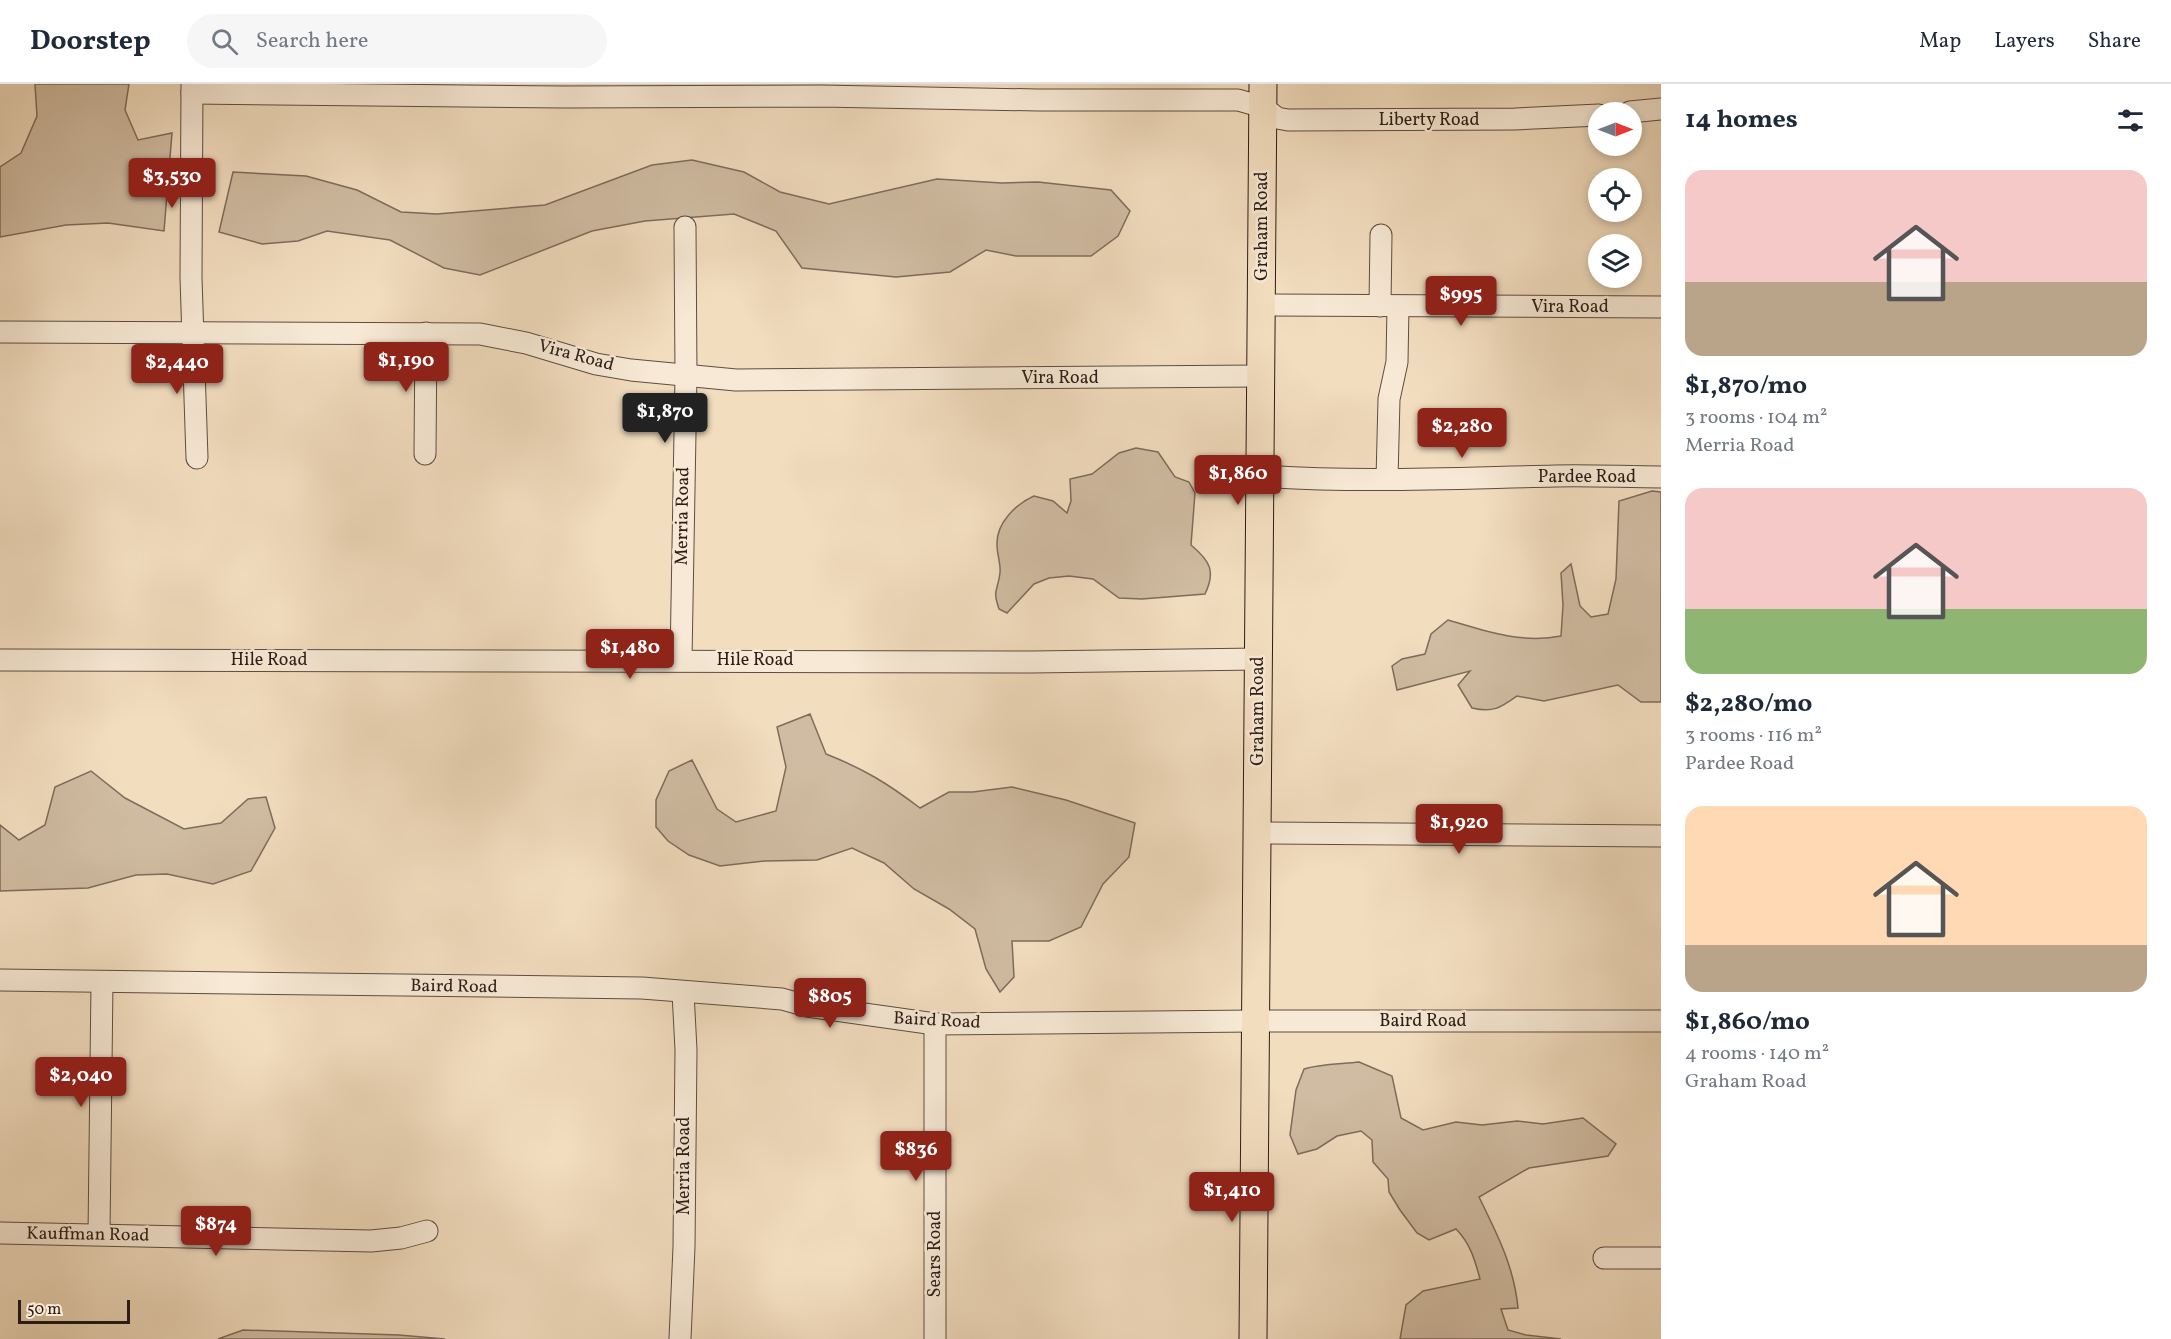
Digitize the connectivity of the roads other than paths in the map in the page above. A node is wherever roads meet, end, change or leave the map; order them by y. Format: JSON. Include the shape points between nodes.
{"nodes":[{"id":1,"x":192,"y":88,"type":"edge"},
{"id":2,"x":1030,"y":92,"type":"edge"},
{"id":3,"x":1106,"y":92,"type":"edge"},
{"id":4,"x":1263,"y":95,"type":"edge"},
{"id":5,"x":1661,"y":109,"type":"edge"},
{"id":6,"x":1642,"y":111,"type":"edge"},
{"id":7,"x":1588,"y":116,"type":"edge"},
{"id":8,"x":686,"y":227,"type":"dead end"},
{"id":9,"x":1381,"y":235,"type":"dead end"},
{"id":10,"x":1262,"y":305,"type":"junction"},
{"id":11,"x":1389,"y":307,"type":"junction"},
{"id":12,"x":1661,"y":307,"type":"edge"},
{"id":13,"x":0,"y":332,"type":"edge"},
{"id":14,"x":194,"y":332,"type":"junction"},
{"id":15,"x":426,"y":333,"type":"junction"},
{"id":16,"x":686,"y":376,"type":"junction"},
{"id":17,"x":1261,"y":376,"type":"junction"},
{"id":18,"x":425,"y":454,"type":"dead end"},
{"id":19,"x":197,"y":458,"type":"dead end"},
{"id":20,"x":1261,"y":476,"type":"junction"},
{"id":21,"x":1661,"y":477,"type":"edge"},
{"id":22,"x":1387,"y":479,"type":"junction"},
{"id":23,"x":1259,"y":659,"type":"junction"},
{"id":24,"x":0,"y":660,"type":"edge"},
{"id":25,"x":681,"y":660,"type":"junction"},
{"id":26,"x":1257,"y":833,"type":"junction"},
{"id":27,"x":1661,"y":836,"type":"edge"},
{"id":28,"x":0,"y":980,"type":"edge"},
{"id":29,"x":102,"y":982,"type":"junction"},
{"id":30,"x":683,"y":992,"type":"junction"},
{"id":31,"x":1255,"y":1021,"type":"junction"},
{"id":32,"x":1661,"y":1021,"type":"edge"},
{"id":33,"x":935,"y":1024,"type":"junction"},
{"id":34,"x":427,"y":1231,"type":"dead end"},
{"id":35,"x":0,"y":1233,"type":"edge"},
{"id":36,"x":99,"y":1234,"type":"junction"},
{"id":37,"x":1604,"y":1258,"type":"dead end"},
{"id":38,"x":1661,"y":1258,"type":"edge"},
{"id":39,"x":680,"y":1339,"type":"edge"},
{"id":40,"x":935,"y":1339,"type":"edge"},
{"id":41,"x":1253,"y":1339,"type":"edge"}],
"edges":[{"from":1,"to":2,"type":"street","name":"Liberty Road","via":[[565,97]]},
{"from":1,"to":14,"type":"street"},
{"from":2,"to":3,"type":"street","name":"Liberty Road"},
{"from":3,"to":4,"type":"street","name":"Liberty Road","via":[[1238,100]]},
{"from":4,"to":7,"type":"street","name":"Liberty Road","via":[[1277,118]]},
{"from":4,"to":10,"type":"main road","name":"Graham Road"},
{"from":5,"to":6,"type":"street"},
{"from":8,"to":16,"type":"street","name":"Merria Road"},
{"from":9,"to":11,"type":"street"},
{"from":10,"to":11,"type":"street","name":"Vira Road"},
{"from":10,"to":17,"type":"main road","name":"Graham Road"},
{"from":11,"to":12,"type":"street","name":"Vira Road"},
{"from":11,"to":22,"type":"street","via":[[1397,362],[1389,399]]},
{"from":13,"to":14,"type":"street","name":"Vira Road"},
{"from":14,"to":15,"type":"street","name":"Vira Road"},
{"from":14,"to":19,"type":"street"},
{"from":15,"to":16,"type":"street","name":"Vira Road","via":[[480,334],[596,364]]},
{"from":15,"to":18,"type":"street"},
{"from":16,"to":17,"type":"street","name":"Vira Road","via":[[736,380]]},
{"from":16,"to":25,"type":"street","name":"Merria Road"},
{"from":17,"to":20,"type":"main road","name":"Graham Road"},
{"from":20,"to":22,"type":"street","name":"Pardee Road"},
{"from":20,"to":23,"type":"main road","name":"Graham Road"},
{"from":21,"to":22,"type":"street","name":"Pardee Road"},
{"from":23,"to":25,"type":"street","name":"Hile Road"},
{"from":23,"to":26,"type":"main road","name":"Graham Road"},
{"from":24,"to":25,"type":"street","name":"Hile Road"},
{"from":26,"to":27,"type":"street"},
{"from":26,"to":31,"type":"main road","name":"Graham Road"},
{"from":28,"to":29,"type":"street","name":"Baird Road"},
{"from":29,"to":30,"type":"street","name":"Baird Road","via":[[642,988]]},
{"from":29,"to":36,"type":"street"},
{"from":30,"to":33,"type":"street","name":"Baird Road","via":[[782,999]]},
{"from":30,"to":39,"type":"street","name":"Merria Road","via":[[686,1050]]},
{"from":31,"to":32,"type":"street","name":"Baird Road"},
{"from":31,"to":33,"type":"street","name":"Baird Road"},
{"from":31,"to":41,"type":"main road","name":"Graham Road"},
{"from":33,"to":40,"type":"street","name":"Sears Road"},
{"from":34,"to":36,"type":"street","name":"Kauffman Road","via":[[371,1240]]},
{"from":35,"to":36,"type":"street","name":"Kauffman Road"},
{"from":37,"to":38,"type":"street"}]}
